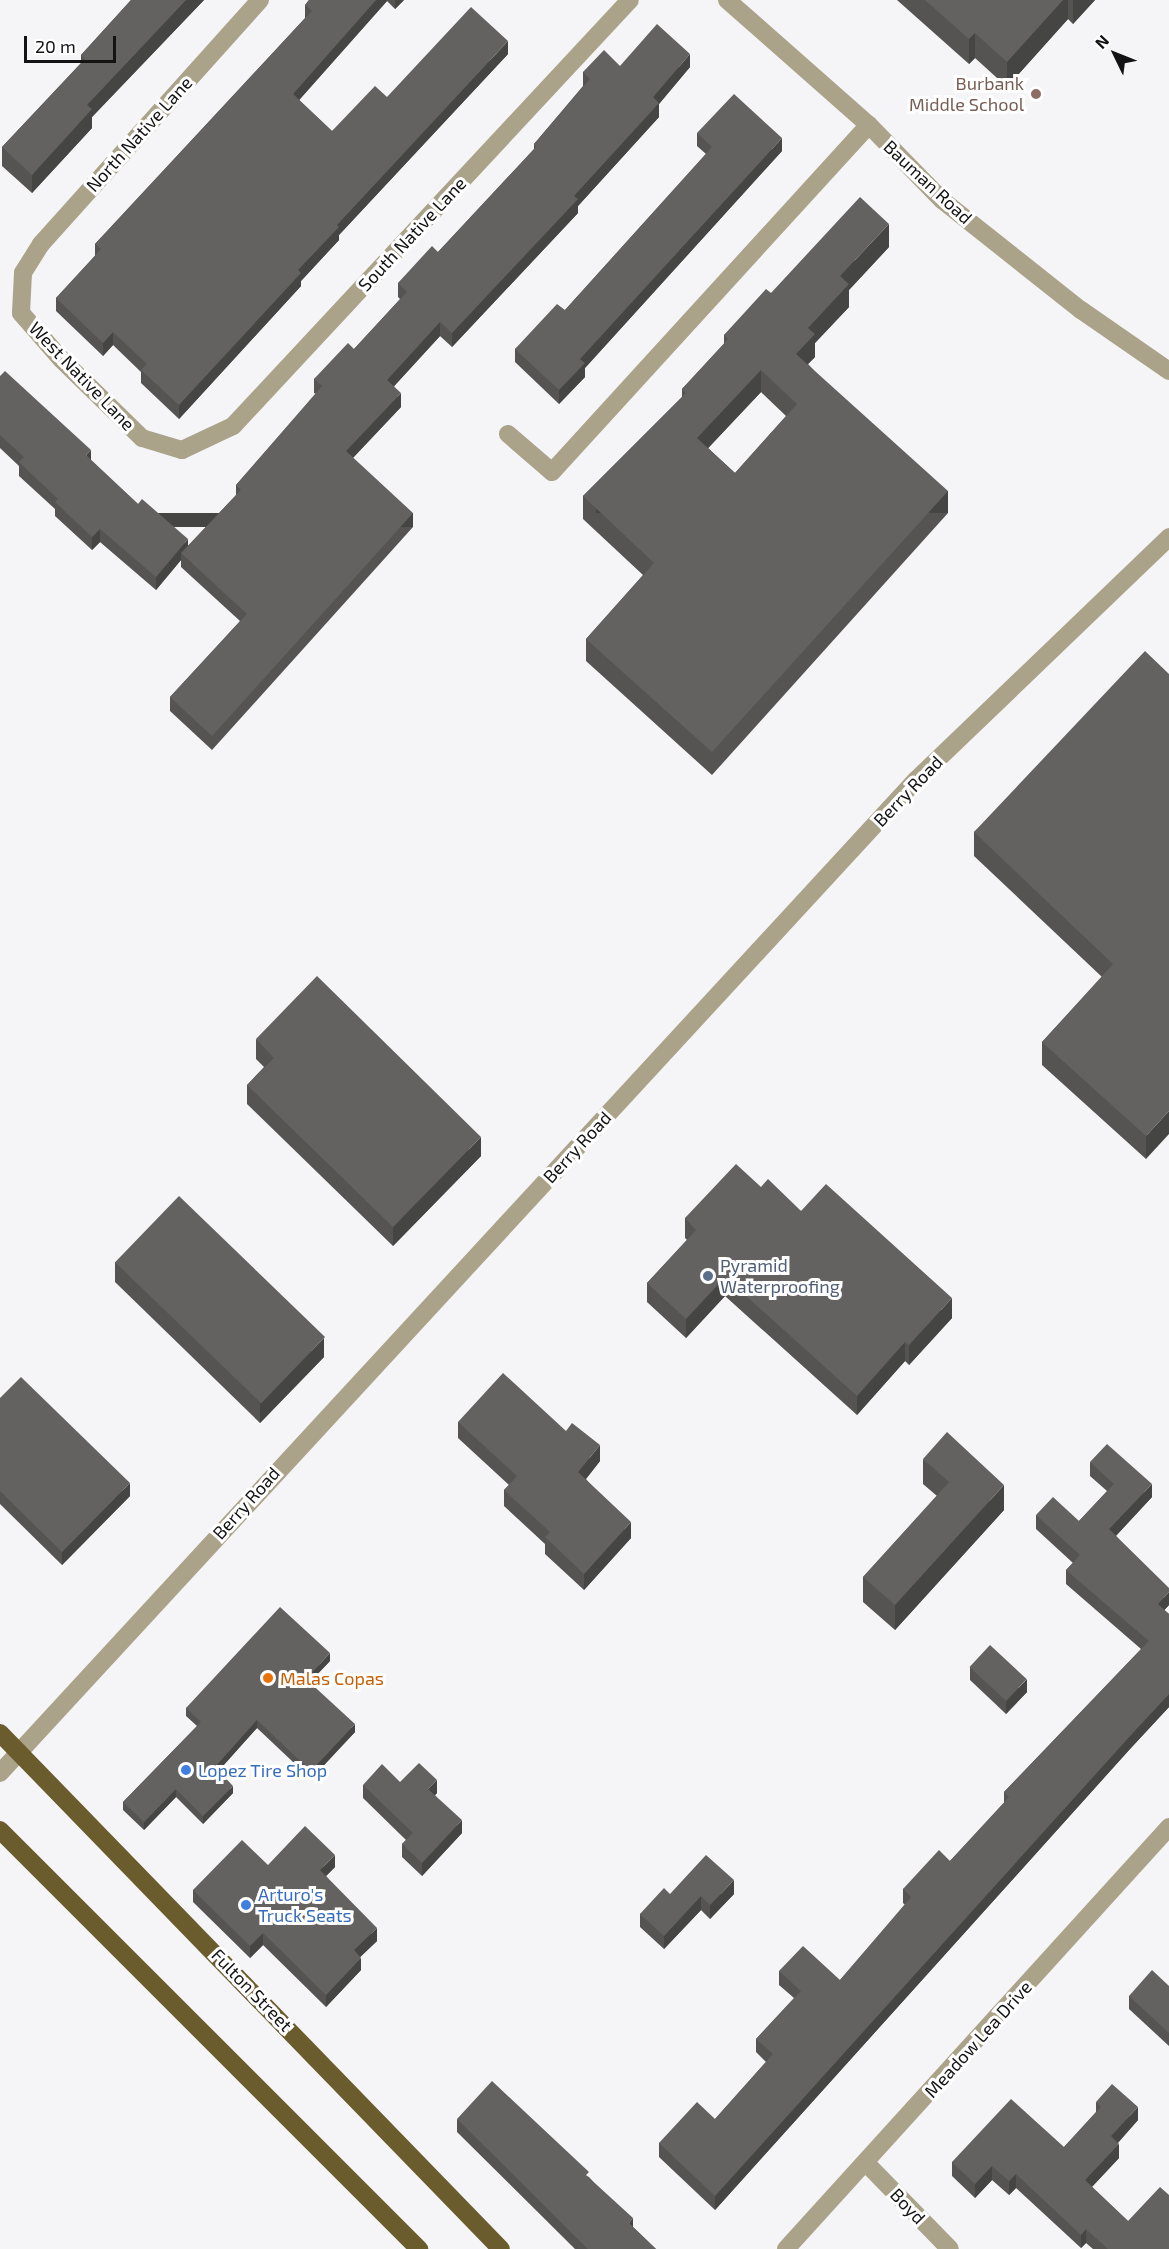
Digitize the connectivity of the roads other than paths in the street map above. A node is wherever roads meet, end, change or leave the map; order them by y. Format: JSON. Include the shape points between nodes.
{"nodes":[{"id":1,"x":260,"y":0,"type":"edge"},
{"id":2,"x":630,"y":0,"type":"edge"},
{"id":3,"x":727,"y":0,"type":"edge"},
{"id":4,"x":869,"y":125,"type":"junction"},
{"id":5,"x":23,"y":273,"type":"joint"},
{"id":6,"x":1169,"y":371,"type":"edge"},
{"id":7,"x":508,"y":434,"type":"dead end"},
{"id":8,"x":182,"y":450,"type":"joint"},
{"id":9,"x":1169,"y":537,"type":"edge"},
{"id":10,"x":0,"y":1733,"type":"edge"},
{"id":11,"x":19,"y":1752,"type":"junction"},
{"id":12,"x":0,"y":1773,"type":"edge"},
{"id":13,"x":1169,"y":1827,"type":"edge"},
{"id":14,"x":0,"y":1830,"type":"edge"},
{"id":15,"x":866,"y":2163,"type":"junction"},
{"id":16,"x":419,"y":2249,"type":"edge"},
{"id":17,"x":501,"y":2249,"type":"edge"},
{"id":18,"x":786,"y":2249,"type":"edge"},
{"id":19,"x":950,"y":2249,"type":"edge"}],
"edges":[{"from":1,"to":5,"type":"street","name":"North Native Lane","via":[[41,244]]},
{"from":2,"to":8,"type":"street","name":"South Native Lane","via":[[233,426]]},
{"from":3,"to":4,"type":"street","name":"Bauman Road"},
{"from":4,"to":6,"type":"street","name":"Bauman Road","via":[[942,200],[1081,310]]},
{"from":4,"to":7,"type":"street","via":[[552,472]]},
{"from":5,"to":8,"type":"street","name":"West Native Lane","via":[[21,313],[61,359],[142,438]]},
{"from":9,"to":11,"type":"street","name":"Berry Road","via":[[916,780]]},
{"from":10,"to":11,"type":"main road","name":"Fulton Street"},
{"from":11,"to":12,"type":"street","name":"Berry Road"},
{"from":11,"to":17,"type":"main road","name":"Fulton Street"},
{"from":13,"to":15,"type":"street","name":"Meadow Lea Drive"},
{"from":14,"to":16,"type":"main road"},
{"from":15,"to":18,"type":"street","name":"Meadow Lea Drive"},
{"from":15,"to":19,"type":"street","name":"Boyd"}]}
